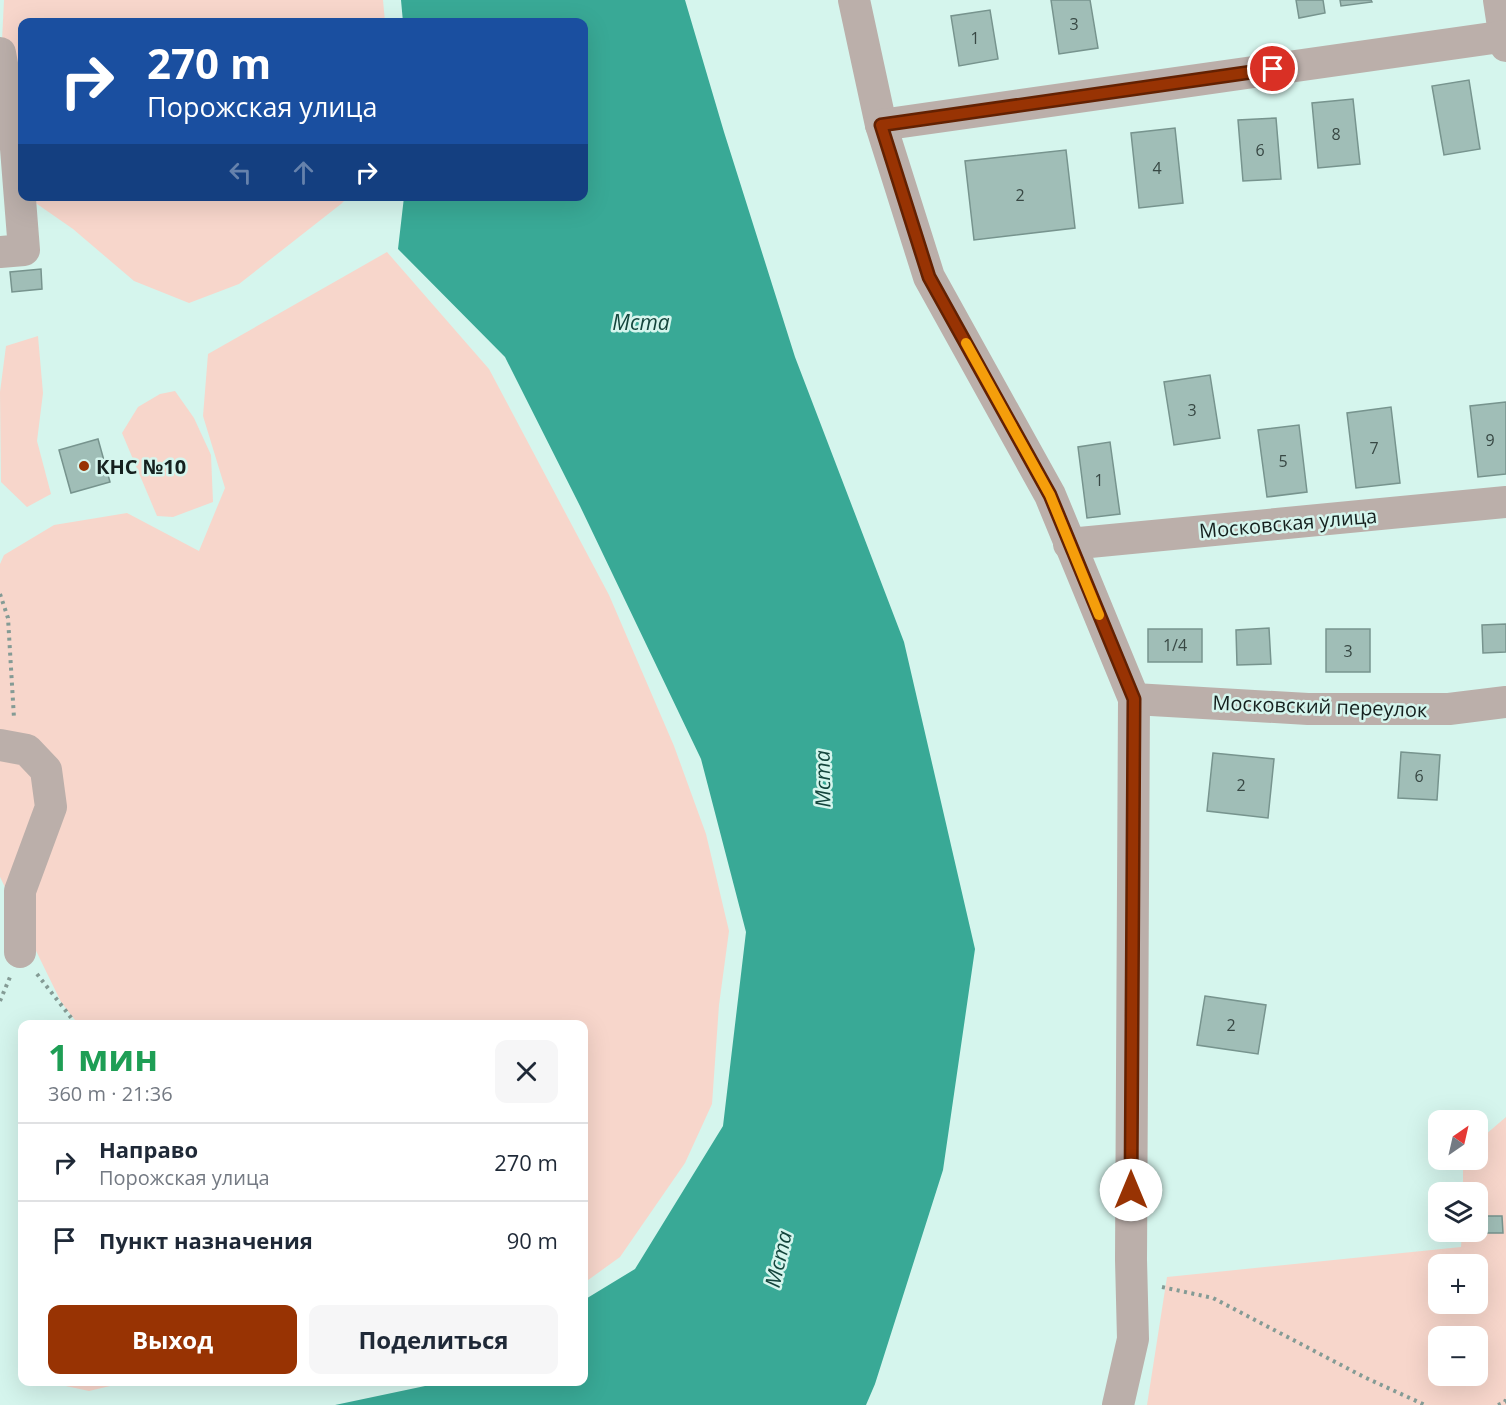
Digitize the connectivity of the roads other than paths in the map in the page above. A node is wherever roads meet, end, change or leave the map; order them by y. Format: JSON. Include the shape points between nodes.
{"nodes":[{"id":1,"x":854,"y":0,"type":"edge"},
{"id":2,"x":1499,"y":0,"type":"edge"},
{"id":3,"x":1505,"y":40,"type":"edge"},
{"id":4,"x":0,"y":53,"type":"edge"},
{"id":5,"x":881,"y":125,"type":"junction"},
{"id":6,"x":12,"y":251,"type":"edge"},
{"id":7,"x":1506,"y":502,"type":"edge"},
{"id":8,"x":1069,"y":544,"type":"junction"},
{"id":9,"x":1134,"y":699,"type":"junction"},
{"id":10,"x":1506,"y":702,"type":"edge"},
{"id":11,"x":8,"y":747,"type":"edge"},
{"id":12,"x":20,"y":952,"type":"road end"},
{"id":13,"x":1118,"y":1405,"type":"edge"}],
"edges":[{"from":1,"to":5,"type":"street"},
{"from":2,"to":3,"type":"street"},
{"from":3,"to":5,"type":"street"},
{"from":4,"to":6,"type":"street","via":[[15,136]]},
{"from":5,"to":8,"type":"street","via":[[929,277],[1050,495]]},
{"from":7,"to":8,"type":"street","name":"Московская улица"},
{"from":8,"to":9,"type":"street"},
{"from":9,"to":10,"type":"street","name":"Московский переулок","via":[[1308,709],[1449,709]]},
{"from":9,"to":13,"type":"street","via":[[1133,1339]]},
{"from":11,"to":12,"type":"street","via":[[27,750],[46,770],[51,807],[20,891]]}]}
